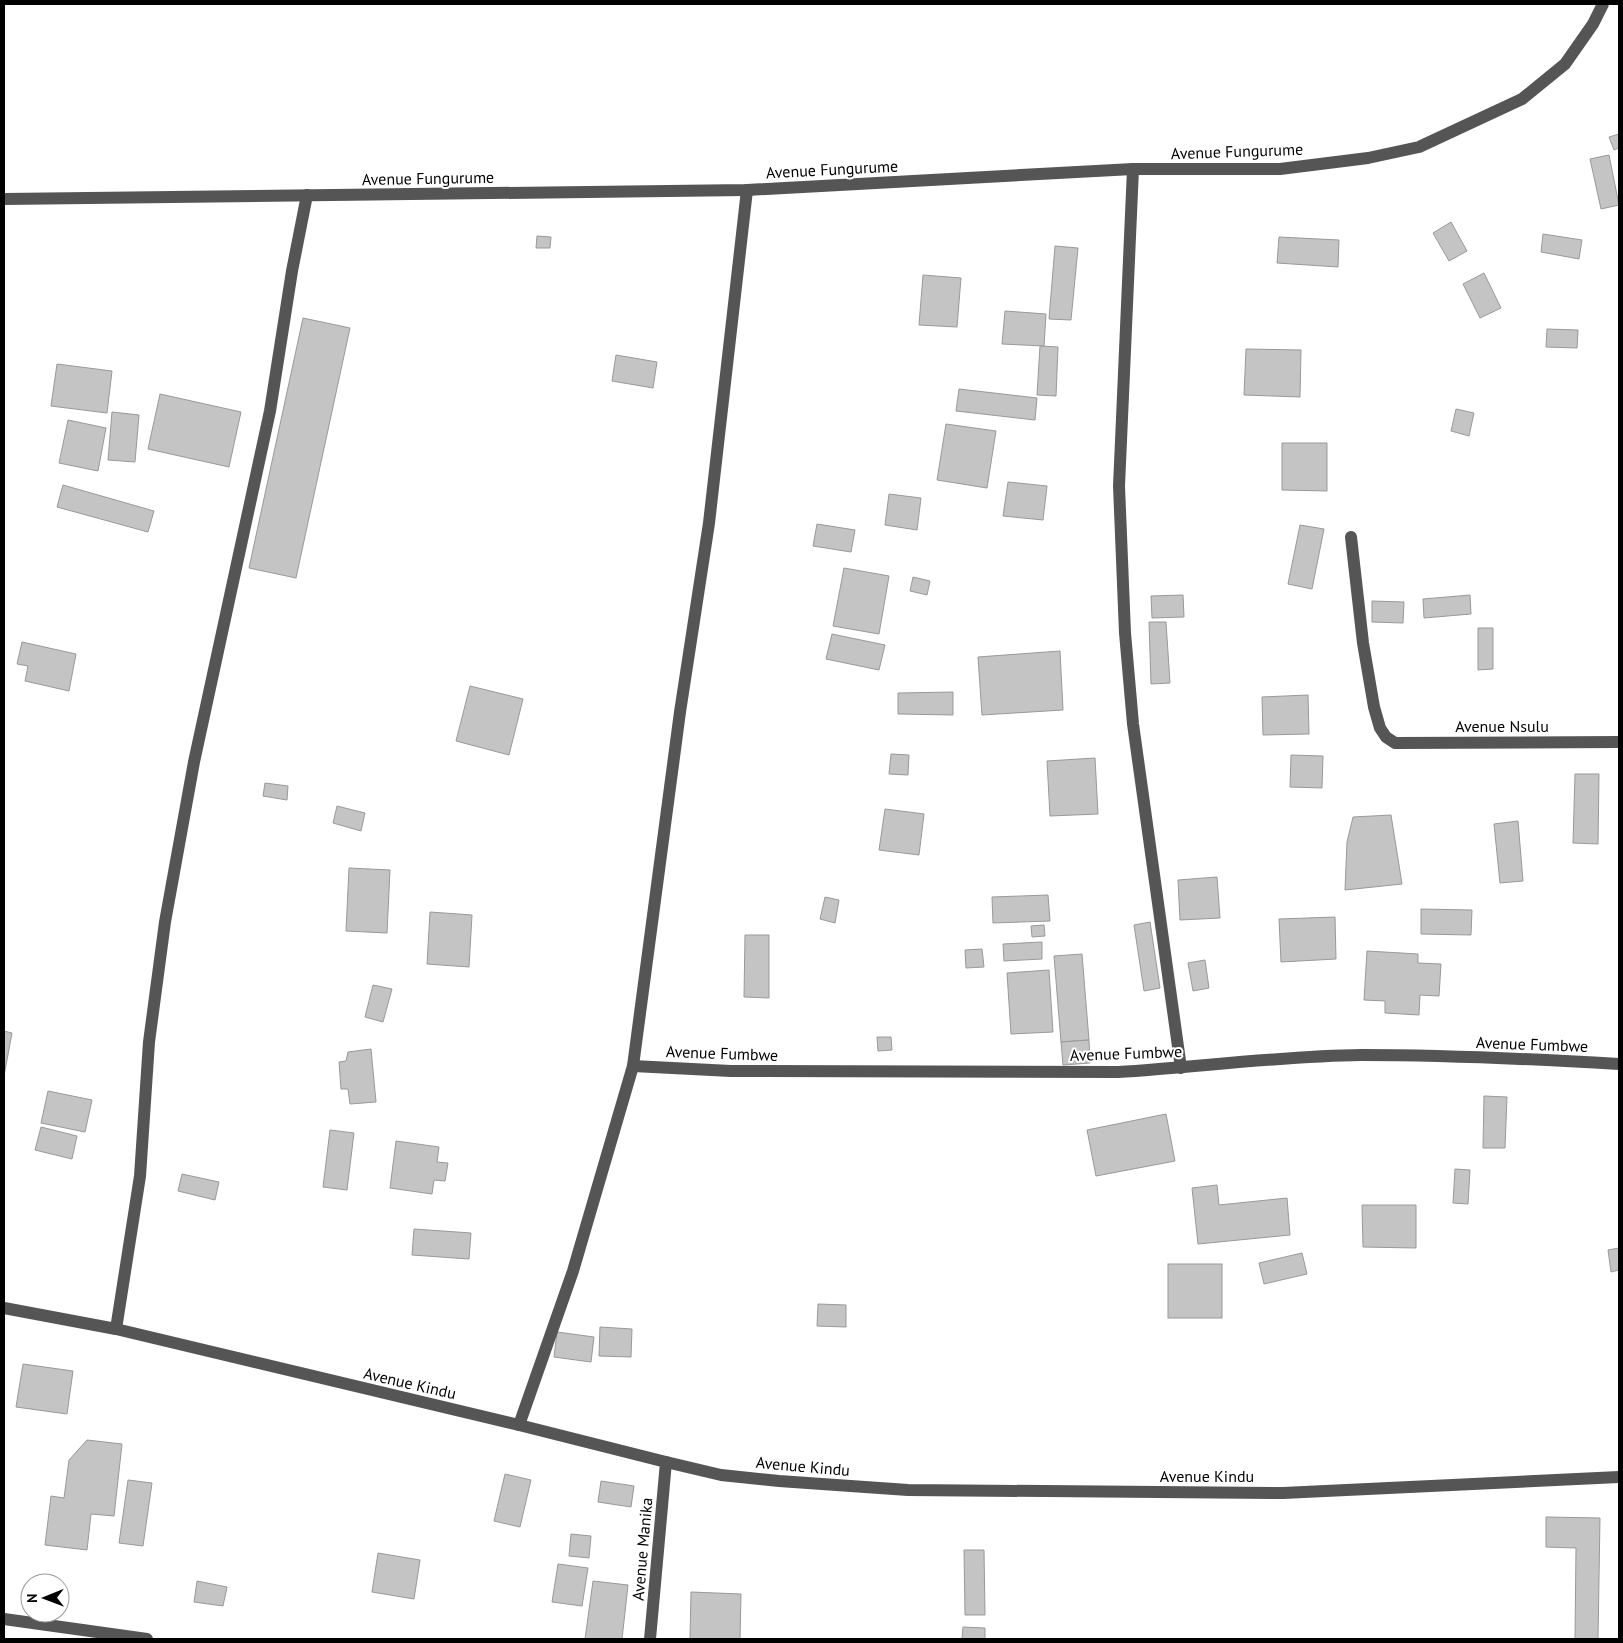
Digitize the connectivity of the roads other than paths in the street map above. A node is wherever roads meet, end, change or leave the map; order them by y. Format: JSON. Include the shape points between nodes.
{"nodes":[{"id":1,"x":1603,"y":4,"type":"edge"},
{"id":2,"x":1133,"y":169,"type":"junction"},
{"id":3,"x":747,"y":190,"type":"junction"},
{"id":4,"x":307,"y":195,"type":"junction"},
{"id":5,"x":4,"y":199,"type":"edge"},
{"id":6,"x":1351,"y":537,"type":"dead end"},
{"id":7,"x":1619,"y":742,"type":"edge"},
{"id":8,"x":1619,"y":1064,"type":"edge"},
{"id":9,"x":634,"y":1066,"type":"junction"},
{"id":10,"x":1181,"y":1068,"type":"junction"},
{"id":11,"x":4,"y":1308,"type":"edge"},
{"id":12,"x":116,"y":1329,"type":"junction"},
{"id":13,"x":519,"y":1425,"type":"junction"},
{"id":14,"x":666,"y":1462,"type":"junction"},
{"id":15,"x":1619,"y":1477,"type":"edge"},
{"id":16,"x":4,"y":1619,"type":"edge"},
{"id":17,"x":147,"y":1639,"type":"edge"},
{"id":18,"x":650,"y":1639,"type":"edge"}],
"edges":[{"from":1,"to":2,"type":"street","name":"Avenue Fungurume","via":[[1565,64],[1522,99],[1419,147],[1368,158],[1280,169]]},
{"from":2,"to":3,"type":"street","name":"Avenue Fungurume"},
{"from":2,"to":10,"type":"street","via":[[1119,486],[1125,633],[1133,724]]},
{"from":3,"to":4,"type":"street","name":"Avenue Fungurume"},
{"from":3,"to":9,"type":"street","via":[[709,523],[680,712]]},
{"from":4,"to":5,"type":"street","name":"Avenue Fungurume"},
{"from":4,"to":12,"type":"street","via":[[270,410],[194,762],[165,922],[149,1042],[140,1176]]},
{"from":6,"to":7,"type":"street","name":"Avenue Nsulu","via":[[1374,707],[1386,737],[1395,743]]},
{"from":8,"to":10,"type":"street","name":"Avenue Fumbwe","via":[[1525,1058],[1360,1055],[1279,1058]]},
{"from":9,"to":10,"type":"street","name":"Avenue Fumbwe","via":[[750,1071],[1118,1072]]},
{"from":9,"to":13,"type":"street","via":[[573,1272]]},
{"from":11,"to":12,"type":"street","name":"Avenue Kindu"},
{"from":12,"to":13,"type":"street","name":"Avenue Kindu"},
{"from":13,"to":14,"type":"street","name":"Avenue Kindu"},
{"from":14,"to":15,"type":"street","name":"Avenue Kindu","via":[[731,1476],[908,1490],[1283,1493]]},
{"from":14,"to":18,"type":"street","name":"Avenue Manika"},
{"from":16,"to":17,"type":"street"}]}
